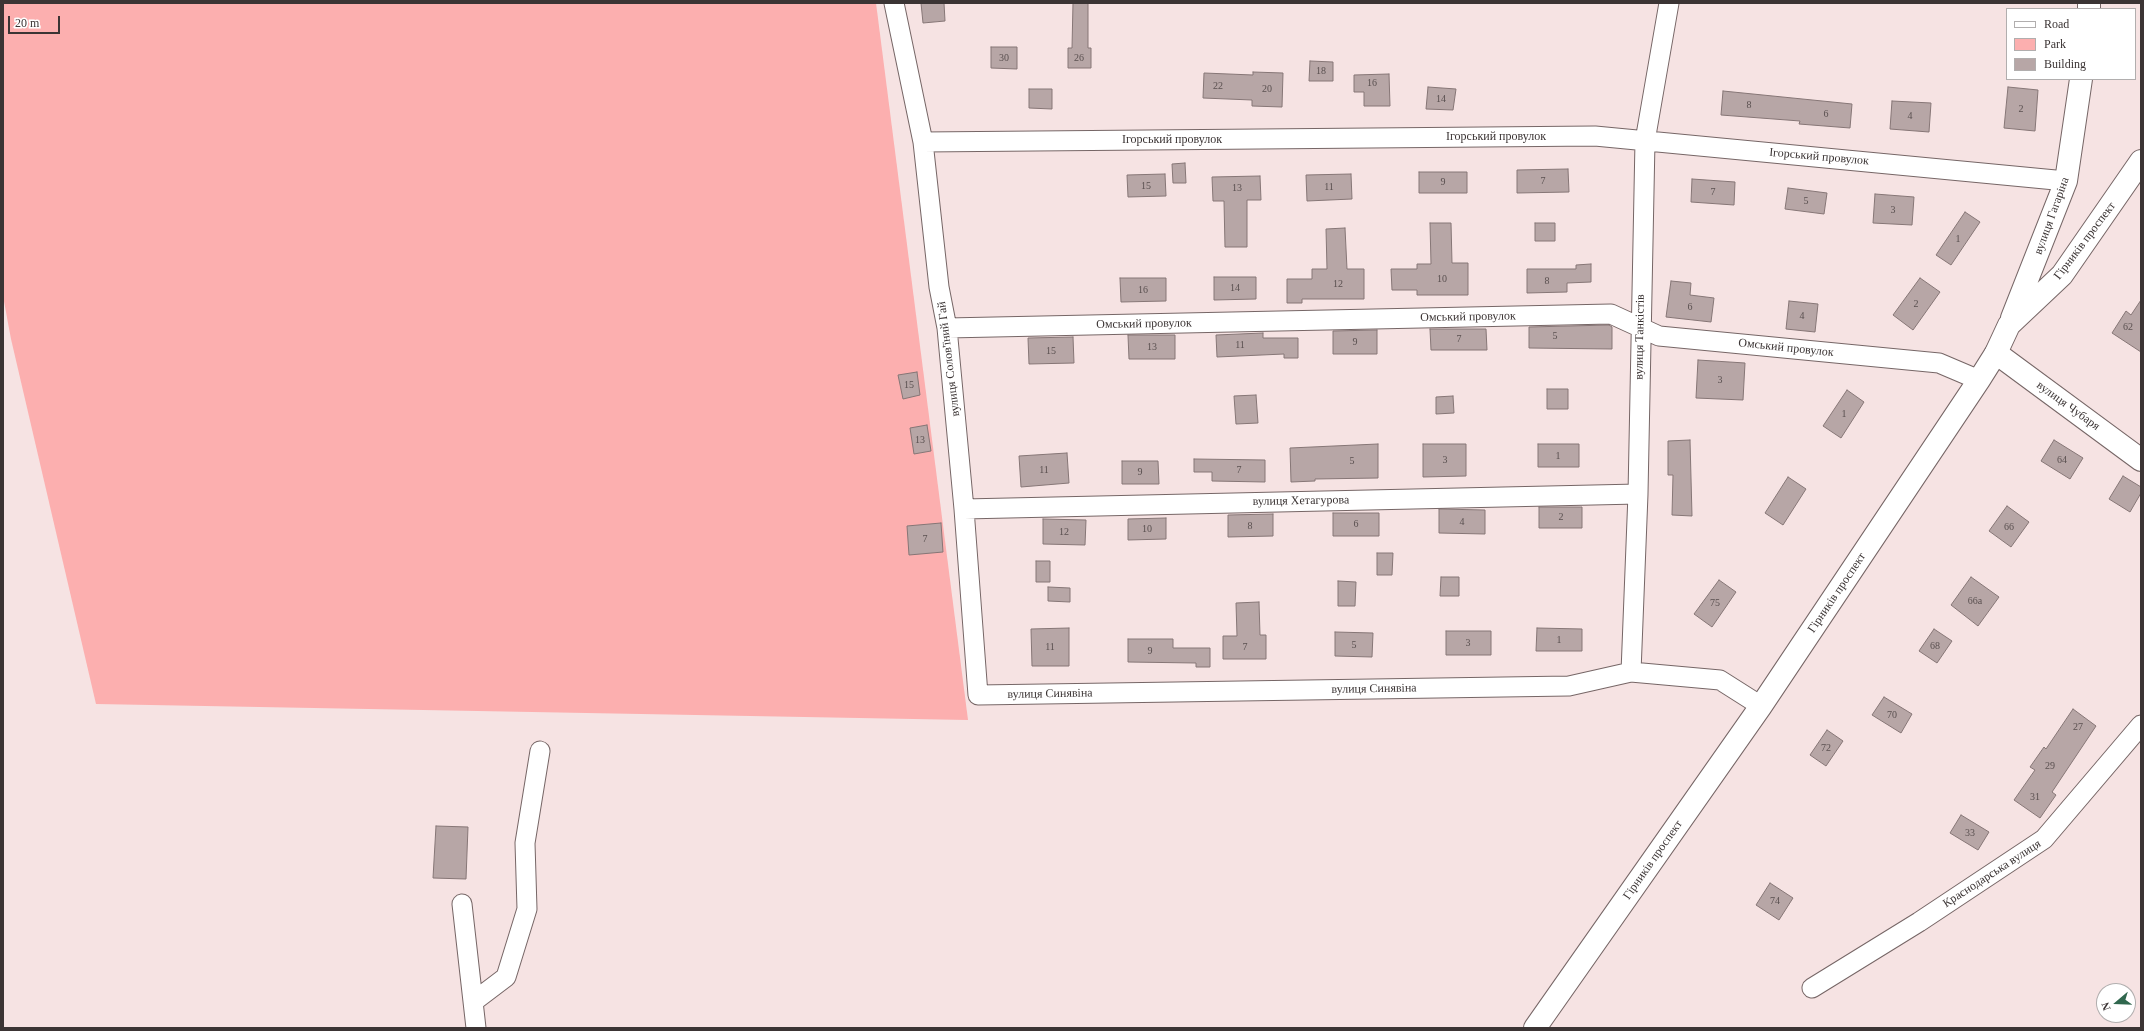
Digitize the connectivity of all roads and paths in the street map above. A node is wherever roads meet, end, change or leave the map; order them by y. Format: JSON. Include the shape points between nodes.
{"nodes":[{"id":1,"x":894,"y":3,"type":"edge"},
{"id":2,"x":1669,"y":3,"type":"edge"},
{"id":3,"x":2081,"y":80,"type":"edge"},
{"id":4,"x":1645,"y":141,"type":"junction"},
{"id":5,"x":923,"y":142,"type":"junction"},
{"id":6,"x":2141,"y":161,"type":"edge"},
{"id":7,"x":2066,"y":181,"type":"junction"},
{"id":8,"x":2009,"y":325,"type":"junction"},
{"id":9,"x":1640,"y":327,"type":"junction"},
{"id":10,"x":948,"y":328,"type":"junction"},
{"id":11,"x":1996,"y":353,"type":"junction"},
{"id":12,"x":1979,"y":380,"type":"junction"},
{"id":13,"x":2141,"y":460,"type":"edge"},
{"id":14,"x":1638,"y":494,"type":"junction"},
{"id":15,"x":964,"y":509,"type":"junction"},
{"id":16,"x":1631,"y":672,"type":"junction"},
{"id":17,"x":978,"y":695,"type":"joint"},
{"id":18,"x":1761,"y":706,"type":"junction"},
{"id":19,"x":2141,"y":725,"type":"edge"},
{"id":20,"x":540,"y":751,"type":"dead end"},
{"id":21,"x":462,"y":904,"type":"dead end"},
{"id":22,"x":1812,"y":988,"type":"dead end"},
{"id":23,"x":473,"y":1002,"type":"junction"},
{"id":24,"x":476,"y":1028,"type":"edge"},
{"id":25,"x":1535,"y":1028,"type":"edge"}],
"edges":[{"from":1,"to":5,"type":"street","name":"вулиця Солов'їний Гай"},
{"from":2,"to":4,"type":"street","name":"вулиця Танкістів"},
{"from":3,"to":7,"type":"main road","name":"вулиця Гагаріна"},
{"from":4,"to":5,"type":"street","name":"Ігорський провулок","via":[[1595,136]]},
{"from":4,"to":7,"type":"street","name":"Ігорський провулок"},
{"from":4,"to":9,"type":"street","name":"вулиця Танкістів"},
{"from":5,"to":10,"type":"street","name":"вулиця Солов'їний Гай","via":[[940,287]]},
{"from":6,"to":8,"type":"main road","name":"Гірників проспект","via":[[2062,275]]},
{"from":7,"to":8,"type":"main road","name":"вулиця Гагаріна"},
{"from":8,"to":11,"type":"main road","name":"Гірників проспект"},
{"from":9,"to":10,"type":"street","name":"Омський провулок","via":[[1611,314]]},
{"from":9,"to":12,"type":"street","name":"Омський провулок","via":[[1659,336],[1939,364]]},
{"from":9,"to":14,"type":"street","name":"вулиця Танкістів"},
{"from":10,"to":15,"type":"street","name":"вулиця Солов'їний Гай"},
{"from":11,"to":12,"type":"main road","name":"Гірників проспект"},
{"from":11,"to":13,"type":"main road","name":"вулиця Чубаря"},
{"from":12,"to":18,"type":"main road","name":"Гірників проспект"},
{"from":14,"to":15,"type":"street","name":"вулиця Хетагурова"},
{"from":14,"to":16,"type":"street","name":"вулиця Танкістів"},
{"from":15,"to":17,"type":"street","name":"вулиця Солов'їний Гай"},
{"from":16,"to":17,"type":"street","name":"вулиця Синявіна","via":[[1569,686]]},
{"from":16,"to":18,"type":"street","name":"вулиця Синявіна","via":[[1720,680]]},
{"from":18,"to":25,"type":"main road","name":"Гірників проспект"},
{"from":19,"to":22,"type":"street","name":"Краснодарська вулиця","via":[[2044,840]]},
{"from":20,"to":23,"type":"street","via":[[525,844],[527,909],[506,977]]},
{"from":21,"to":23,"type":"street"},
{"from":23,"to":24,"type":"street"}]}
